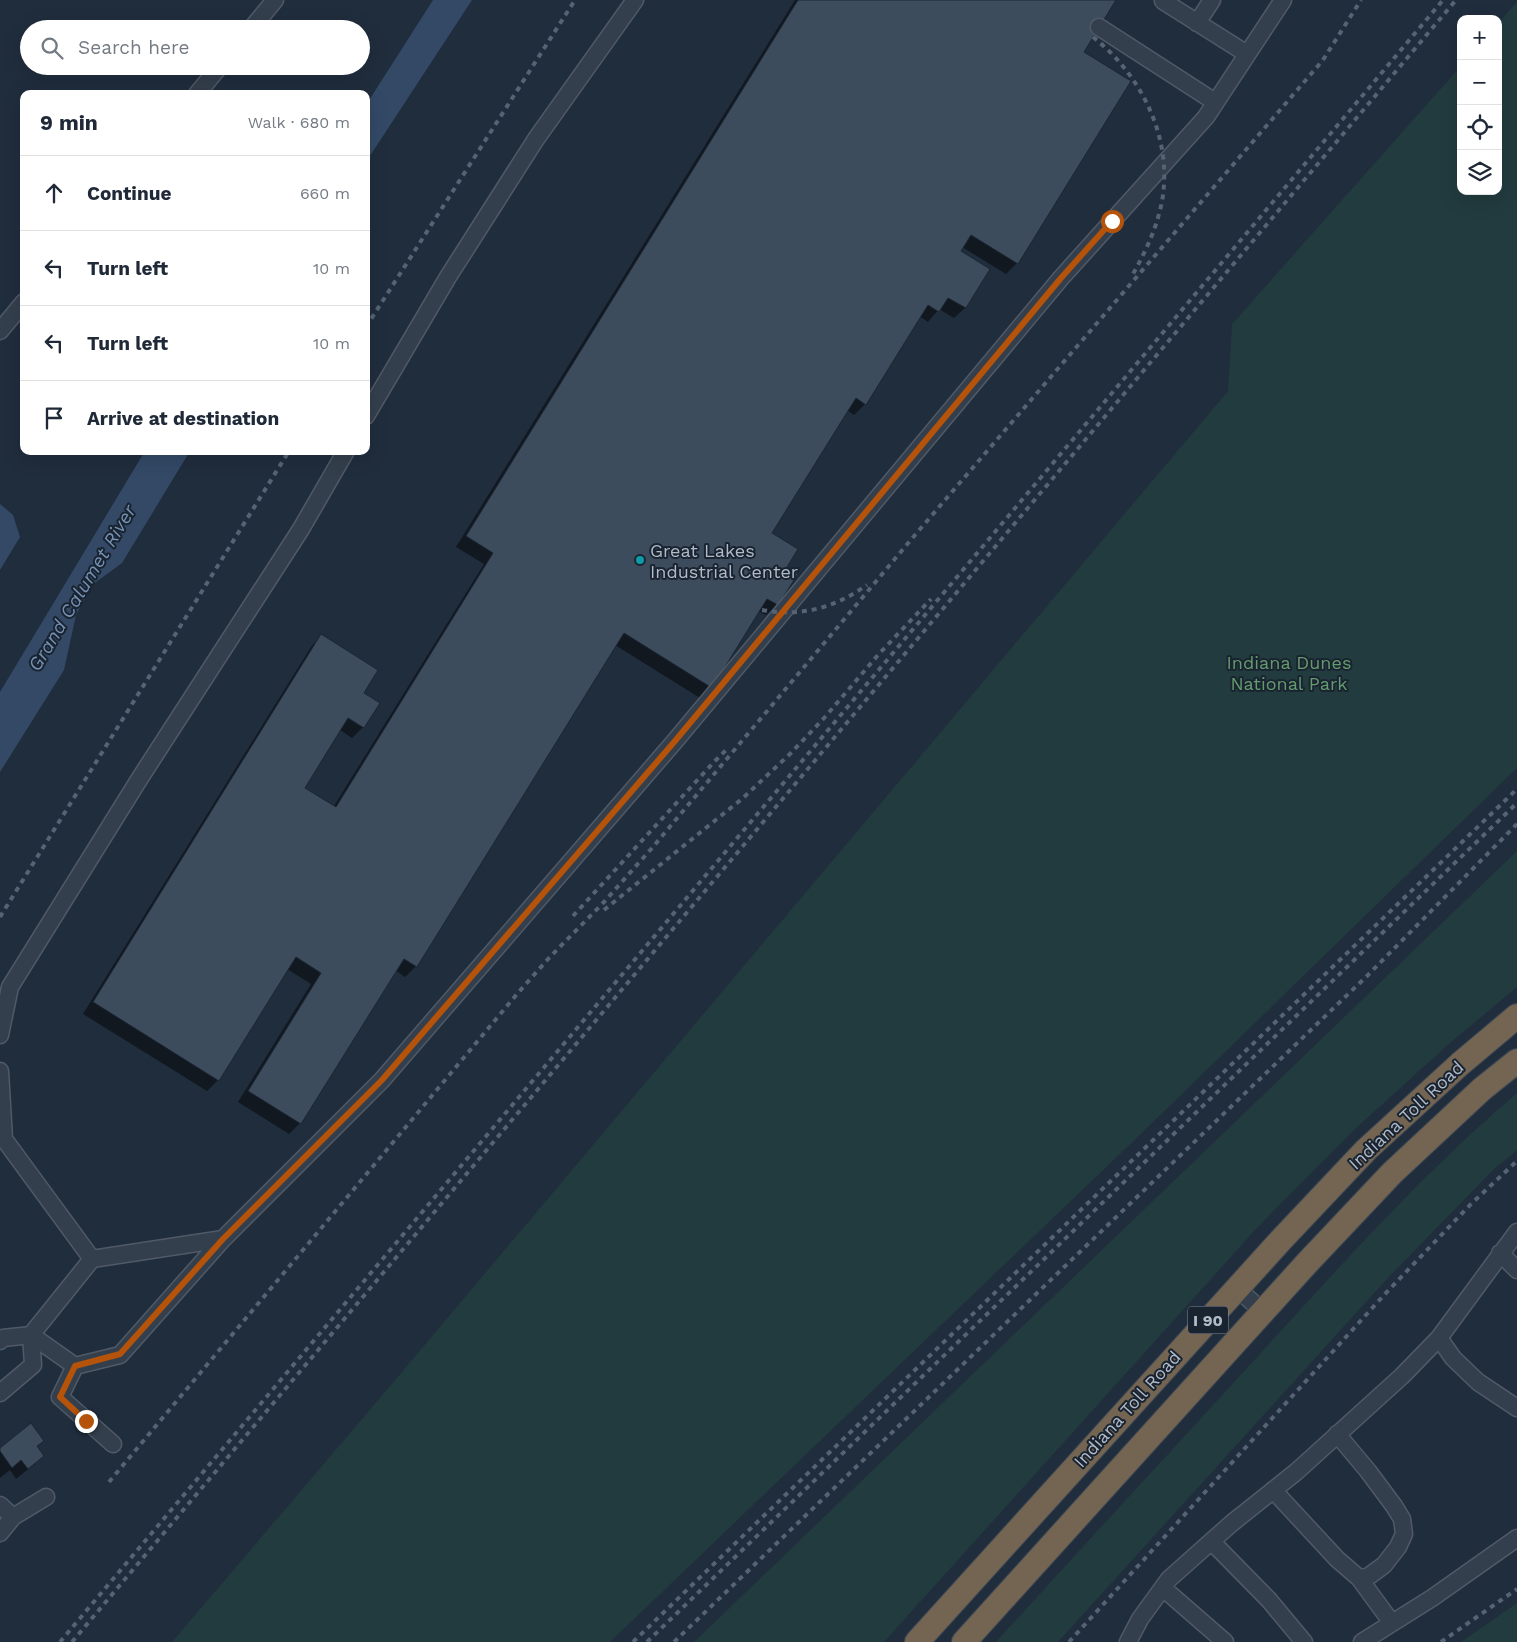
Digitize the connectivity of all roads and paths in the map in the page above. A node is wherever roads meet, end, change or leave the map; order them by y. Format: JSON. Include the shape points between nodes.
{"nodes":[{"id":1,"x":275,"y":0,"type":"edge"},
{"id":2,"x":635,"y":0,"type":"edge"},
{"id":3,"x":1212,"y":0,"type":"edge"},
{"id":4,"x":1283,"y":0,"type":"edge"},
{"id":5,"x":1163,"y":1,"type":"dead end"},
{"id":6,"x":258,"y":20,"type":"edge"},
{"id":7,"x":1198,"y":23,"type":"junction"},
{"id":8,"x":1099,"y":27,"type":"dead end"},
{"id":9,"x":1247,"y":54,"type":"junction"},
{"id":10,"x":213,"y":75,"type":"edge"},
{"id":11,"x":200,"y":90,"type":"edge"},
{"id":12,"x":1215,"y":102,"type":"junction"},
{"id":13,"x":20,"y":307,"type":"edge"},
{"id":14,"x":0,"y":331,"type":"edge"},
{"id":15,"x":370,"y":409,"type":"edge"},
{"id":16,"x":344,"y":455,"type":"edge"},
{"id":17,"x":1517,"y":1016,"type":"edge"},
{"id":18,"x":0,"y":1035,"type":"edge"},
{"id":19,"x":1517,"y":1061,"type":"edge"},
{"id":20,"x":0,"y":1071,"type":"edge"},
{"id":21,"x":1517,"y":1232,"type":"edge"},
{"id":22,"x":223,"y":1239,"type":"junction"},
{"id":23,"x":1500,"y":1253,"type":"junction"},
{"id":24,"x":92,"y":1259,"type":"junction"},
{"id":25,"x":1517,"y":1270,"type":"edge"},
{"id":26,"x":1237,"y":1288,"type":"junction"},
{"id":27,"x":1263,"y":1312,"type":"junction"},
{"id":28,"x":31,"y":1335,"type":"junction"},
{"id":29,"x":1439,"y":1338,"type":"junction"},
{"id":30,"x":0,"y":1341,"type":"edge"},
{"id":31,"x":75,"y":1366,"type":"junction"},
{"id":32,"x":0,"y":1393,"type":"edge"},
{"id":33,"x":1517,"y":1408,"type":"edge"},
{"id":34,"x":1337,"y":1434,"type":"junction"},
{"id":35,"x":113,"y":1444,"type":"dead end"},
{"id":36,"x":1273,"y":1490,"type":"junction"},
{"id":37,"x":46,"y":1497,"type":"dead end"},
{"id":38,"x":0,"y":1505,"type":"edge"},
{"id":39,"x":13,"y":1517,"type":"junction"},
{"id":40,"x":0,"y":1533,"type":"edge"},
{"id":41,"x":1517,"y":1538,"type":"edge"},
{"id":42,"x":1212,"y":1542,"type":"junction"},
{"id":43,"x":1359,"y":1578,"type":"junction"},
{"id":44,"x":1163,"y":1588,"type":"junction"},
{"id":45,"x":1392,"y":1623,"type":"junction"},
{"id":46,"x":917,"y":1642,"type":"edge"},
{"id":47,"x":964,"y":1642,"type":"edge"},
{"id":48,"x":1128,"y":1642,"type":"edge"},
{"id":49,"x":1225,"y":1642,"type":"edge"},
{"id":50,"x":1304,"y":1642,"type":"edge"},
{"id":51,"x":1362,"y":1642,"type":"edge"}],
"edges":[{"from":1,"to":6,"type":"street"},
{"from":2,"to":15,"type":"street","via":[[531,147],[448,277]]},
{"from":3,"to":7,"type":"street"},
{"from":4,"to":9,"type":"street"},
{"from":5,"to":7,"type":"street"},
{"from":7,"to":9,"type":"street"},
{"from":8,"to":12,"type":"street"},
{"from":9,"to":12,"type":"street"},
{"from":10,"to":11,"type":"street"},
{"from":12,"to":22,"type":"street","via":[[1206,117],[1061,278],[682,733],[463,988],[382,1080]]},
{"from":13,"to":14,"type":"street"},
{"from":16,"to":18,"type":"street","via":[[300,530],[10,987]]},
{"from":17,"to":26,"type":"highway","name":"Indiana Toll Road","number":"I 90","via":[[1366,1150]]},
{"from":19,"to":27,"type":"highway","name":"Indiana Toll Road","number":"I 90","via":[[1482,1089],[1392,1173]]},
{"from":20,"to":24,"type":"street","via":[[4,1139]]},
{"from":21,"to":23,"type":"street"},
{"from":22,"to":24,"type":"street"},
{"from":22,"to":31,"type":"street","via":[[120,1354]]},
{"from":23,"to":25,"type":"street"},
{"from":23,"to":29,"type":"street"},
{"from":24,"to":28,"type":"street"},
{"from":26,"to":27,"type":"street"},
{"from":26,"to":46,"type":"highway","name":"Indiana Toll Road","number":"I 90"},
{"from":27,"to":47,"type":"highway","name":"Indiana Toll Road","number":"I 90"},
{"from":28,"to":30,"type":"street"},
{"from":28,"to":31,"type":"street"},
{"from":28,"to":32,"type":"street","via":[[33,1365]]},
{"from":29,"to":33,"type":"street","via":[[1453,1358],[1478,1382]]},
{"from":29,"to":34,"type":"street"},
{"from":31,"to":35,"type":"street","via":[[60,1397]]},
{"from":34,"to":36,"type":"street"},
{"from":34,"to":43,"type":"street","via":[[1402,1518],[1404,1534],[1398,1547],[1384,1565],[1369,1576]]},
{"from":36,"to":42,"type":"street"},
{"from":36,"to":43,"type":"street"},
{"from":37,"to":39,"type":"street"},
{"from":38,"to":39,"type":"street"},
{"from":39,"to":40,"type":"street"},
{"from":41,"to":45,"type":"street"},
{"from":42,"to":44,"type":"street"},
{"from":42,"to":50,"type":"street","via":[[1269,1600]]},
{"from":43,"to":45,"type":"street"},
{"from":44,"to":48,"type":"street"},
{"from":44,"to":49,"type":"street"},
{"from":45,"to":51,"type":"street"}]}
